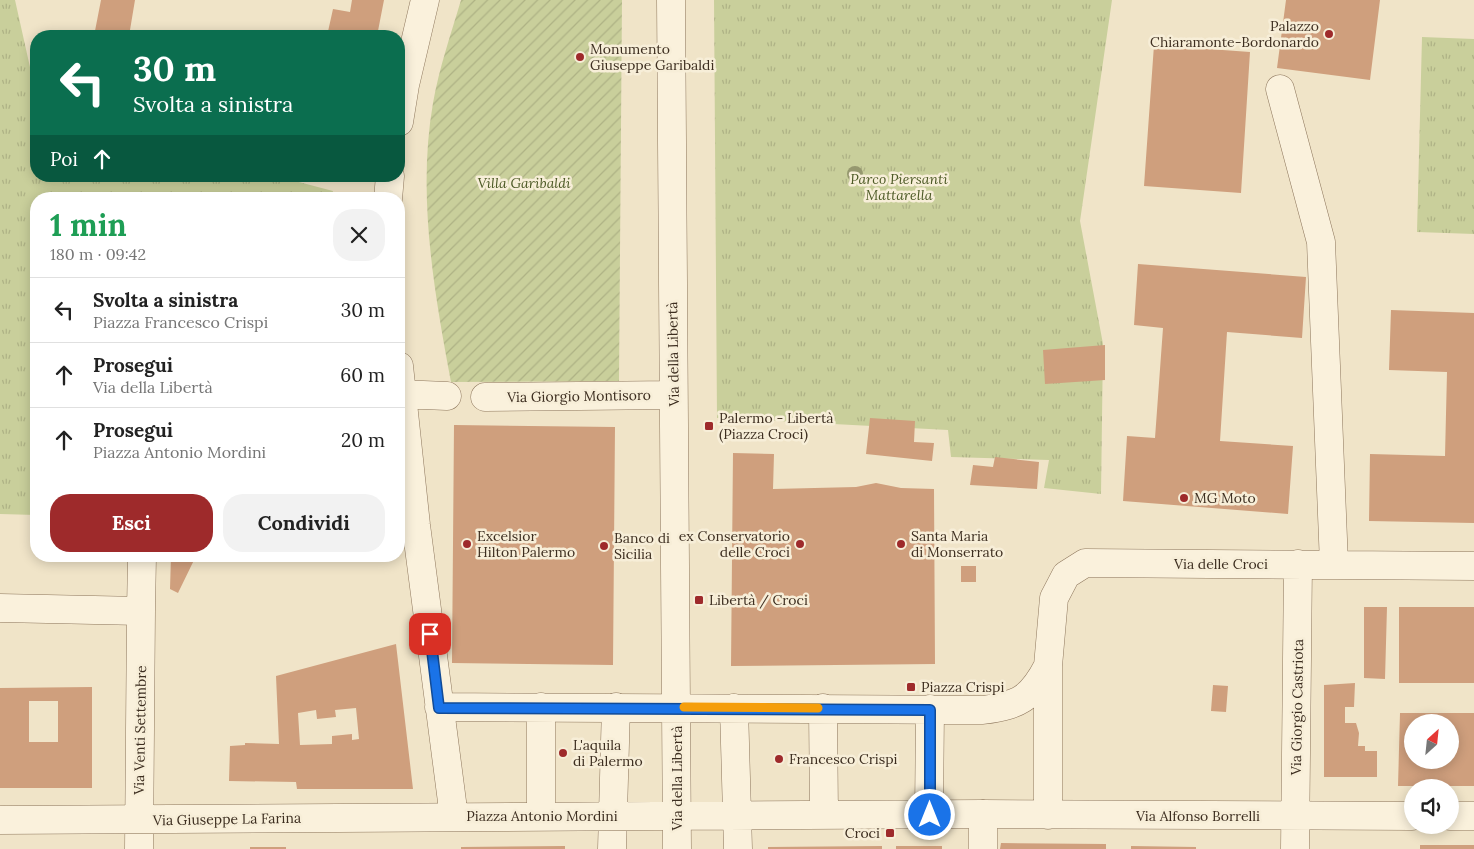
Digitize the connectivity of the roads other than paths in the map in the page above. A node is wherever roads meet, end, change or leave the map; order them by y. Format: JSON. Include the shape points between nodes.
{"nodes":[{"id":1,"x":425,"y":0,"type":"edge"},
{"id":2,"x":671,"y":0,"type":"edge"},
{"id":3,"x":405,"y":81,"type":"edge"},
{"id":4,"x":1280,"y":89,"type":"dead end"},
{"id":5,"x":405,"y":394,"type":"edge"},
{"id":6,"x":673,"y":395,"type":"junction"},
{"id":7,"x":448,"y":396,"type":"dead end"},
{"id":8,"x":485,"y":397,"type":"dead end"},
{"id":9,"x":405,"y":434,"type":"edge"},
{"id":10,"x":142,"y":562,"type":"edge"},
{"id":11,"x":1298,"y":564,"type":"junction"},
{"id":12,"x":1334,"y":564,"type":"junction"},
{"id":13,"x":1474,"y":566,"type":"edge"},
{"id":14,"x":0,"y":608,"type":"edge"},
{"id":15,"x":141,"y":611,"type":"junction"},
{"id":16,"x":1048,"y":666,"type":"junction"},
{"id":17,"x":541,"y":707,"type":"junction"},
{"id":18,"x":616,"y":707,"type":"junction"},
{"id":19,"x":677,"y":707,"type":"junction"},
{"id":20,"x":439,"y":708,"type":"junction"},
{"id":21,"x":734,"y":708,"type":"junction"},
{"id":22,"x":823,"y":708,"type":"junction"},
{"id":23,"x":930,"y":710,"type":"junction"},
{"id":24,"x":983,"y":814,"type":"junction"},
{"id":25,"x":738,"y":815,"type":"junction"},
{"id":26,"x":824,"y":815,"type":"junction"},
{"id":27,"x":930,"y":815,"type":"junction"},
{"id":28,"x":1048,"y":815,"type":"junction"},
{"id":29,"x":454,"y":816,"type":"junction"},
{"id":30,"x":541,"y":816,"type":"junction"},
{"id":31,"x":612,"y":816,"type":"junction"},
{"id":32,"x":677,"y":816,"type":"junction"},
{"id":33,"x":1296,"y":816,"type":"junction"},
{"id":34,"x":1404,"y":816,"type":"edge"},
{"id":35,"x":1459,"y":816,"type":"edge"},
{"id":36,"x":1474,"y":816,"type":"edge"},
{"id":37,"x":139,"y":819,"type":"junction"},
{"id":38,"x":0,"y":820,"type":"edge"},
{"id":39,"x":139,"y":849,"type":"edge"},
{"id":40,"x":612,"y":849,"type":"edge"},
{"id":41,"x":677,"y":849,"type":"edge"},
{"id":42,"x":738,"y":849,"type":"edge"},
{"id":43,"x":983,"y":849,"type":"edge"},
{"id":44,"x":1295,"y":849,"type":"edge"}],
"edges":[{"from":1,"to":3,"type":"street"},
{"from":2,"to":6,"type":"street","name":"Via della Libertà"},
{"from":4,"to":12,"type":"street","via":[[1321,242]]},
{"from":5,"to":7,"type":"street"},
{"from":6,"to":8,"type":"street","name":"Via Giorgio Montisoro"},
{"from":6,"to":19,"type":"street","name":"Via della Libertà"},
{"from":9,"to":20,"type":"street","name":"Piazza Antonio Mordini"},
{"from":10,"to":15,"type":"street","name":"Via Venti Settembre"},
{"from":11,"to":12,"type":"street","name":"Via delle Croci"},
{"from":11,"to":16,"type":"street","name":"Via delle Croci","via":[[1085,563],[1066,575],[1054,598]]},
{"from":11,"to":33,"type":"street","name":"Via Giorgio Castriota"},
{"from":12,"to":13,"type":"street","name":"Via delle Croci"},
{"from":14,"to":15,"type":"street"},
{"from":15,"to":37,"type":"street","name":"Via Venti Settembre"},
{"from":16,"to":23,"type":"street","via":[[1037,687],[1022,700],[983,710]]},
{"from":16,"to":28,"type":"street","name":"Via delle Croci"},
{"from":17,"to":18,"type":"street"},
{"from":17,"to":20,"type":"street"},
{"from":17,"to":30,"type":"street"},
{"from":18,"to":19,"type":"street","name":"Via della Libertà"},
{"from":18,"to":31,"type":"street"},
{"from":19,"to":21,"type":"street"},
{"from":19,"to":32,"type":"street","name":"Via della Libertà"},
{"from":20,"to":29,"type":"street","name":"Piazza Antonio Mordini"},
{"from":21,"to":22,"type":"street"},
{"from":21,"to":25,"type":"street"},
{"from":22,"to":23,"type":"street"},
{"from":22,"to":26,"type":"street"},
{"from":23,"to":27,"type":"street"},
{"from":24,"to":27,"type":"street","name":"Via Alfonso Borrelli"},
{"from":24,"to":28,"type":"street","name":"Via Alfonso Borrelli"},
{"from":24,"to":43,"type":"street"},
{"from":25,"to":26,"type":"street","name":"Piazza Antonio Mordini"},
{"from":25,"to":32,"type":"street","name":"Piazza Antonio Mordini"},
{"from":25,"to":42,"type":"street"},
{"from":26,"to":27,"type":"street","name":"Via Alfonso Borrelli"},
{"from":28,"to":33,"type":"street","name":"Via Alfonso Borrelli"},
{"from":29,"to":30,"type":"street","name":"Piazza Antonio Mordini"},
{"from":29,"to":37,"type":"street","name":"Via Giuseppe La Farina"},
{"from":30,"to":31,"type":"street","name":"Piazza Antonio Mordini"},
{"from":31,"to":32,"type":"street","name":"Piazza Antonio Mordini"},
{"from":31,"to":40,"type":"street"},
{"from":32,"to":41,"type":"street","name":"Via della Libertà"},
{"from":33,"to":34,"type":"street","name":"Via Alfonso Borrelli"},
{"from":33,"to":44,"type":"street","name":"Via Giorgio Castriota"},
{"from":35,"to":36,"type":"street"},
{"from":37,"to":38,"type":"street","name":"Via Giuseppe La Farina"},
{"from":37,"to":39,"type":"street","name":"Via Venti Settembre"}]}
